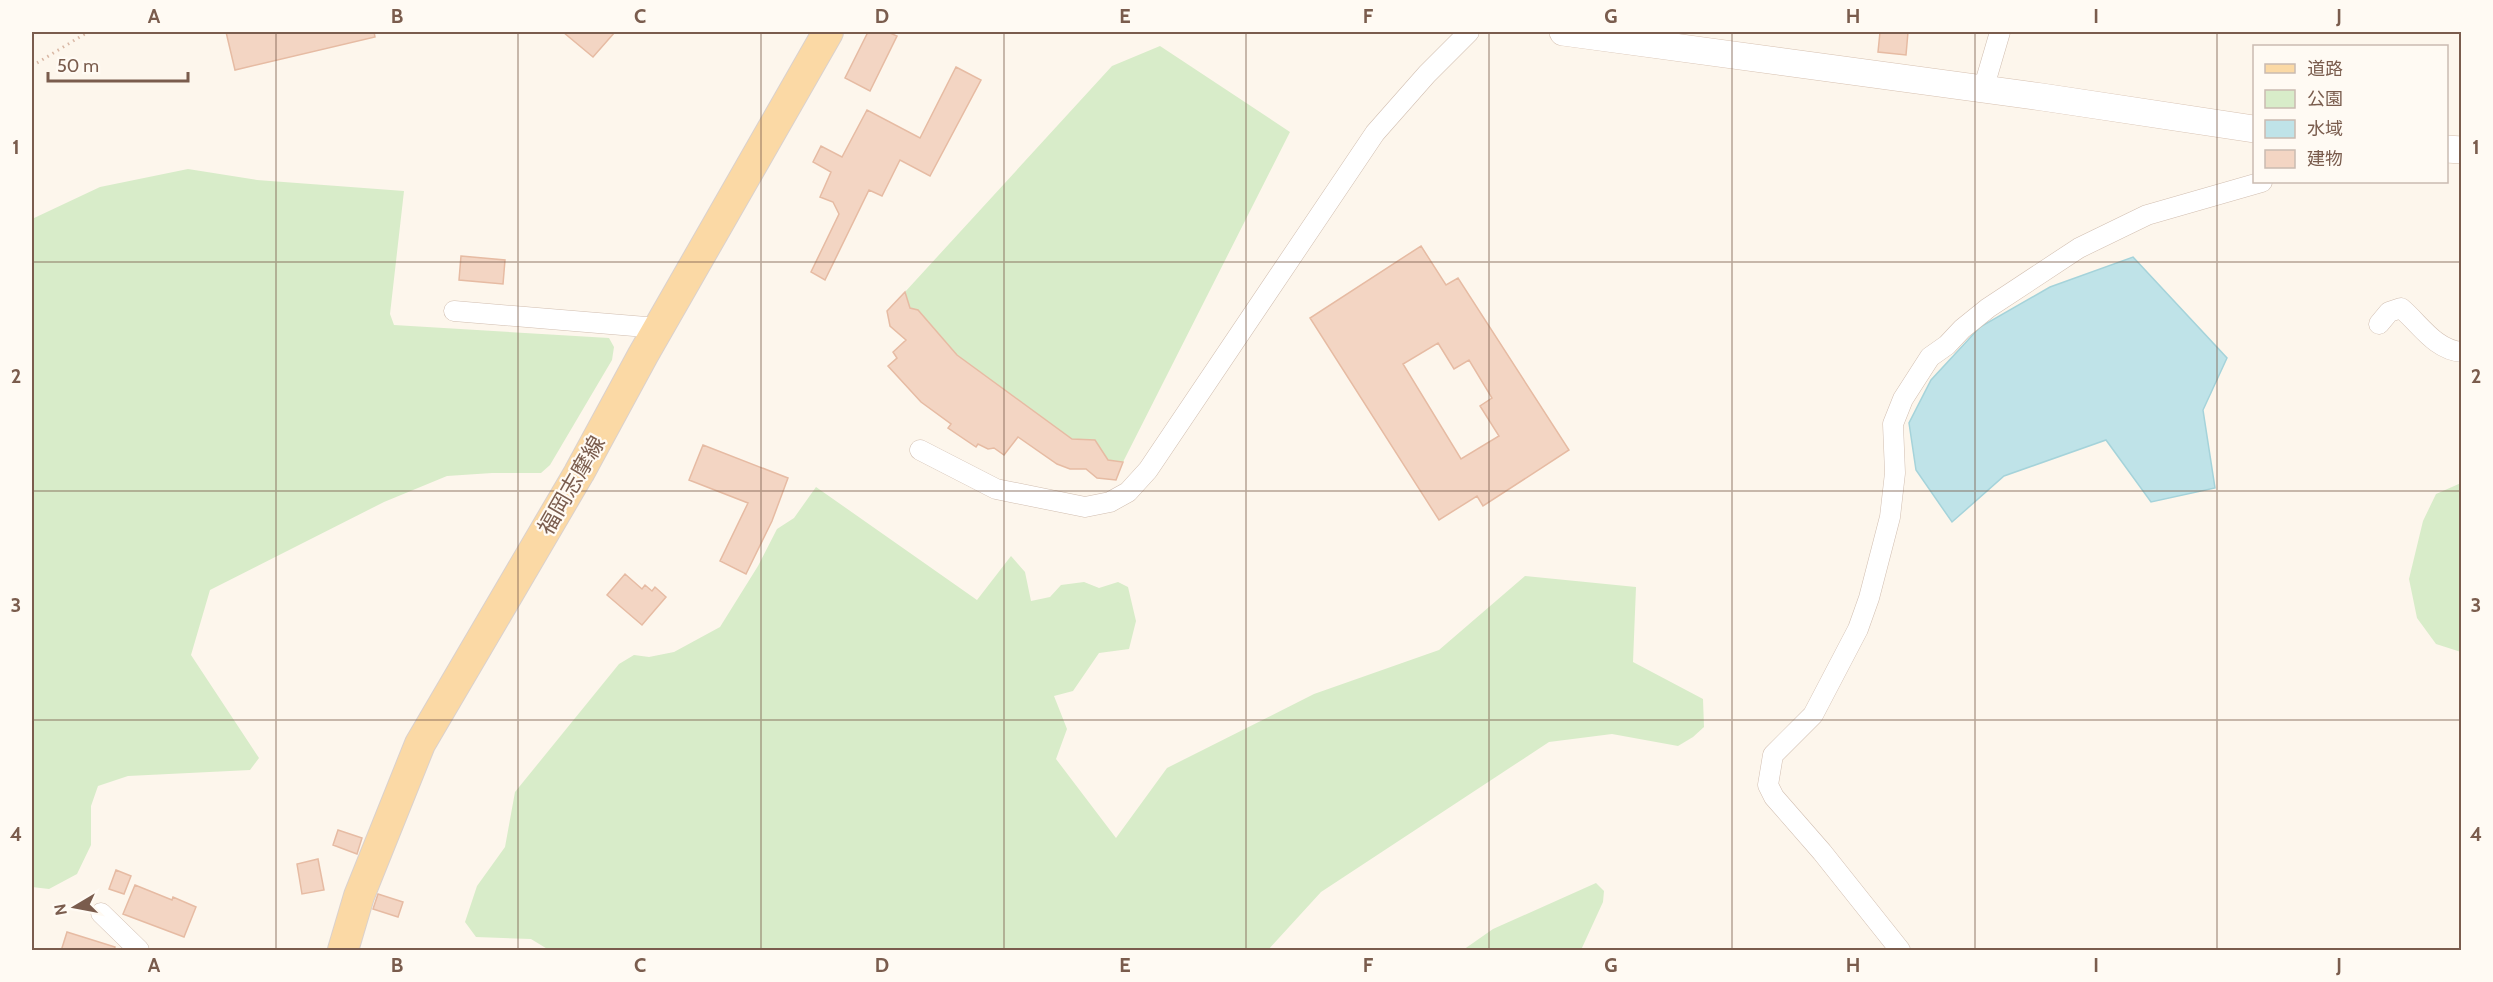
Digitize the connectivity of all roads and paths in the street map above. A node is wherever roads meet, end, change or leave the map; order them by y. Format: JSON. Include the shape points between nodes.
{"nodes":[{"id":1,"x":88,"y":32,"type":"edge"},
{"id":2,"x":828,"y":32,"type":"edge"},
{"id":3,"x":1469,"y":32,"type":"edge"},
{"id":4,"x":1563,"y":32,"type":"edge"},
{"id":5,"x":2000,"y":32,"type":"edge"},
{"id":6,"x":32,"y":66,"type":"edge"},
{"id":7,"x":1983,"y":90,"type":"junction"},
{"id":8,"x":2253,"y":129,"type":"edge"},
{"id":9,"x":2259,"y":183,"type":"edge"},
{"id":10,"x":454,"y":311,"type":"dead end"},
{"id":11,"x":2379,"y":324,"type":"dead end"},
{"id":12,"x":658,"y":328,"type":"junction"},
{"id":13,"x":2462,"y":352,"type":"edge"},
{"id":14,"x":920,"y":450,"type":"dead end"},
{"id":15,"x":100,"y":913,"type":"dead end"},
{"id":16,"x":139,"y":951,"type":"edge"},
{"id":17,"x":343,"y":951,"type":"edge"},
{"id":18,"x":1900,"y":951,"type":"edge"}],
"edges":[{"from":1,"to":6,"type":"path"},
{"from":2,"to":12,"type":"main road","name":"福岡志摩線"},
{"from":3,"to":14,"type":"street","via":[[1375,133],[1148,470],[1128,492],[1110,502],[1085,507],[996,489]]},
{"from":4,"to":7,"type":"street"},
{"from":5,"to":7,"type":"street"},
{"from":7,"to":8,"type":"street"},
{"from":9,"to":18,"type":"street","via":[[2147,215],[2079,248],[1962,329],[1930,357],[1904,399],[1893,424],[1895,473],[1890,517],[1869,598],[1858,629],[1813,715],[1773,755],[1768,785]]},
{"from":10,"to":12,"type":"street"},
{"from":11,"to":13,"type":"street","via":[[2389,312],[2402,308],[2435,342]]},
{"from":12,"to":17,"type":"main road","name":"福岡志摩線","via":[[579,473],[420,744],[359,896]]},
{"from":15,"to":16,"type":"street"}]}
